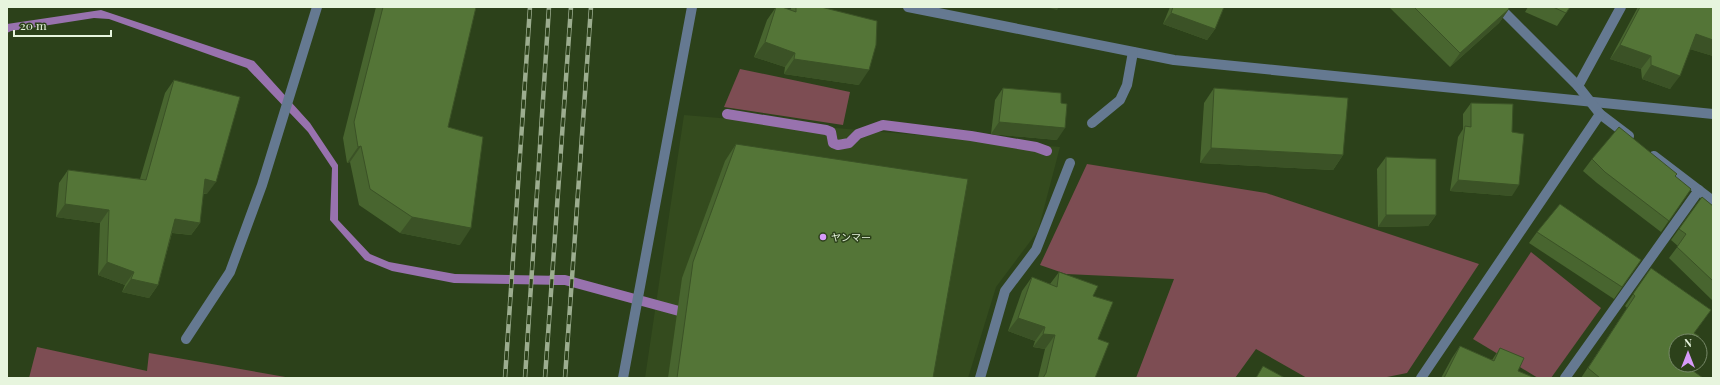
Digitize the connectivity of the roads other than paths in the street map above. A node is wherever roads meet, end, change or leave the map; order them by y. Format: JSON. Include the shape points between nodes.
{"nodes":[{"id":1,"x":317,"y":7,"type":"edge"},
{"id":2,"x":692,"y":7,"type":"edge"},
{"id":3,"x":908,"y":7,"type":"edge"},
{"id":4,"x":1499,"y":7,"type":"edge"},
{"id":5,"x":1621,"y":7,"type":"edge"},
{"id":6,"x":1133,"y":52,"type":"junction"},
{"id":7,"x":1578,"y":86,"type":"junction"},
{"id":8,"x":1590,"y":101,"type":"junction"},
{"id":9,"x":1600,"y":114,"type":"junction"},
{"id":10,"x":1713,"y":114,"type":"edge"},
{"id":11,"x":1092,"y":123,"type":"dead end"},
{"id":12,"x":1070,"y":163,"type":"dead end"},
{"id":13,"x":1699,"y":190,"type":"junction"},
{"id":14,"x":1713,"y":201,"type":"edge"},
{"id":15,"x":186,"y":339,"type":"dead end"},
{"id":16,"x":623,"y":378,"type":"edge"},
{"id":17,"x":980,"y":378,"type":"edge"},
{"id":18,"x":1421,"y":378,"type":"edge"},
{"id":19,"x":1565,"y":378,"type":"edge"}],
"edges":[{"from":1,"to":15,"type":"street","via":[[262,185],[230,272]]},
{"from":2,"to":16,"type":"street"},
{"from":3,"to":6,"type":"street"},
{"from":4,"to":7,"type":"street"},
{"from":5,"to":7,"type":"street"},
{"from":6,"to":8,"type":"street","via":[[1174,60]]},
{"from":6,"to":11,"type":"street","via":[[1127,85],[1120,100]]},
{"from":7,"to":8,"type":"street"},
{"from":8,"to":9,"type":"street"},
{"from":8,"to":10,"type":"street"},
{"from":9,"to":13,"type":"street"},
{"from":9,"to":18,"type":"street"},
{"from":12,"to":17,"type":"street","via":[[1036,250],[1005,291]]},
{"from":13,"to":14,"type":"street"},
{"from":13,"to":19,"type":"street"}]}
